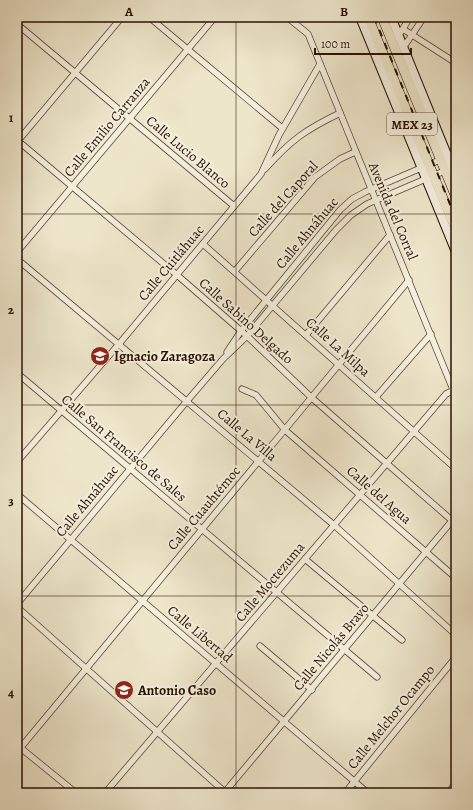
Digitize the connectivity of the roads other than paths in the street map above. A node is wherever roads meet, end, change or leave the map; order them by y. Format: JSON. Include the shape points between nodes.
{"nodes":[{"id":1,"x":122,"y":17,"type":"edge"},
{"id":2,"x":149,"y":17,"type":"edge"},
{"id":3,"x":215,"y":17,"type":"edge"},
{"id":4,"x":288,"y":17,"type":"edge"},
{"id":5,"x":360,"y":17,"type":"edge"},
{"id":6,"x":368,"y":17,"type":"edge"},
{"id":7,"x":382,"y":17,"type":"edge"},
{"id":8,"x":391,"y":17,"type":"edge"},
{"id":9,"x":410,"y":17,"type":"edge"},
{"id":10,"x":424,"y":17,"type":"edge"},
{"id":11,"x":17,"y":24,"type":"edge"},
{"id":12,"x":400,"y":32,"type":"junction"},
{"id":13,"x":412,"y":35,"type":"junction"},
{"id":14,"x":403,"y":48,"type":"junction"},
{"id":15,"x":188,"y":49,"type":"junction"},
{"id":16,"x":456,"y":63,"type":"edge"},
{"id":17,"x":320,"y":64,"type":"junction"},
{"id":18,"x":76,"y":72,"type":"junction"},
{"id":19,"x":340,"y":113,"type":"junction"},
{"id":20,"x":130,"y":119,"type":"junction"},
{"id":21,"x":282,"y":128,"type":"junction"},
{"id":22,"x":17,"y":141,"type":"edge"},
{"id":23,"x":356,"y":152,"type":"junction"},
{"id":24,"x":456,"y":153,"type":"edge"},
{"id":25,"x":444,"y":158,"type":"junction"},
{"id":26,"x":425,"y":166,"type":"junction"},
{"id":27,"x":451,"y":168,"type":"edge"},
{"id":28,"x":261,"y":174,"type":"junction"},
{"id":29,"x":429,"y":177,"type":"junction"},
{"id":30,"x":456,"y":177,"type":"edge"},
{"id":31,"x":73,"y":186,"type":"junction"},
{"id":32,"x":371,"y":189,"type":"junction"},
{"id":33,"x":456,"y":197,"type":"edge"},
{"id":34,"x":376,"y":200,"type":"junction"},
{"id":35,"x":234,"y":206,"type":"junction"},
{"id":36,"x":456,"y":230,"type":"edge"},
{"id":37,"x":390,"y":235,"type":"junction"},
{"id":38,"x":203,"y":244,"type":"junction"},
{"id":39,"x":17,"y":252,"type":"edge"},
{"id":40,"x":456,"y":252,"type":"edge"},
{"id":41,"x":17,"y":259,"type":"edge"},
{"id":42,"x":235,"y":271,"type":"junction"},
{"id":43,"x":177,"y":275,"type":"junction"},
{"id":44,"x":409,"y":280,"type":"junction"},
{"id":45,"x":267,"y":300,"type":"junction"},
{"id":46,"x":274,"y":305,"type":"junction"},
{"id":47,"x":241,"y":331,"type":"junction"},
{"id":48,"x":431,"y":334,"type":"junction"},
{"id":49,"x":306,"y":335,"type":"junction"},
{"id":50,"x":247,"y":336,"type":"junction"},
{"id":51,"x":119,"y":344,"type":"junction"},
{"id":52,"x":223,"y":359,"type":"junction"},
{"id":53,"x":340,"y":364,"type":"junction"},
{"id":54,"x":17,"y":373,"type":"edge"},
{"id":55,"x":242,"y":389,"type":"dead end"},
{"id":56,"x":455,"y":389,"type":"edge"},
{"id":57,"x":456,"y":397,"type":"edge"},
{"id":58,"x":312,"y":398,"type":"junction"},
{"id":59,"x":376,"y":398,"type":"junction"},
{"id":60,"x":187,"y":400,"type":"junction"},
{"id":61,"x":61,"y":410,"type":"junction"},
{"id":62,"x":285,"y":430,"type":"junction"},
{"id":63,"x":414,"y":431,"type":"junction"},
{"id":64,"x":259,"y":461,"type":"junction"},
{"id":65,"x":17,"y":462,"type":"edge"},
{"id":66,"x":387,"y":464,"type":"junction"},
{"id":67,"x":130,"y":469,"type":"junction"},
{"id":68,"x":456,"y":469,"type":"edge"},
{"id":69,"x":17,"y":494,"type":"edge"},
{"id":70,"x":360,"y":494,"type":"junction"},
{"id":71,"x":455,"y":521,"type":"edge"},
{"id":72,"x":334,"y":525,"type":"junction"},
{"id":73,"x":202,"y":530,"type":"junction"},
{"id":74,"x":71,"y":540,"type":"junction"},
{"id":75,"x":426,"y":552,"type":"junction"},
{"id":76,"x":305,"y":559,"type":"junction"},
{"id":77,"x":456,"y":578,"type":"edge"},
{"id":78,"x":399,"y":584,"type":"junction"},
{"id":79,"x":277,"y":592,"type":"junction"},
{"id":80,"x":142,"y":601,"type":"junction"},
{"id":81,"x":17,"y":604,"type":"edge"},
{"id":82,"x":17,"y":607,"type":"edge"},
{"id":83,"x":373,"y":617,"type":"junction"},
{"id":84,"x":456,"y":635,"type":"edge"},
{"id":85,"x":402,"y":640,"type":"dead end"},
{"id":86,"x":260,"y":646,"type":"dead end"},
{"id":87,"x":345,"y":650,"type":"junction"},
{"id":88,"x":456,"y":657,"type":"edge"},
{"id":89,"x":216,"y":663,"type":"junction"},
{"id":90,"x":86,"y":667,"type":"junction"},
{"id":91,"x":377,"y":677,"type":"dead end"},
{"id":92,"x":312,"y":690,"type":"junction"},
{"id":93,"x":285,"y":722,"type":"junction"},
{"id":94,"x":156,"y":732,"type":"junction"},
{"id":95,"x":18,"y":748,"type":"edge"},
{"id":96,"x":354,"y":781,"type":"junction"},
{"id":97,"x":456,"y":783,"type":"edge"},
{"id":98,"x":76,"y":793,"type":"edge"},
{"id":99,"x":104,"y":793,"type":"edge"},
{"id":100,"x":225,"y":793,"type":"edge"},
{"id":101,"x":345,"y":793,"type":"edge"},
{"id":102,"x":368,"y":793,"type":"edge"},
{"id":103,"x":448,"y":793,"type":"edge"}],
"edges":[{"from":1,"to":18,"type":"street"},
{"from":2,"to":15,"type":"street"},
{"from":3,"to":15,"type":"street","name":"Calle Emilio Carranza"},
{"from":4,"to":17,"type":"street","name":"Avenida del Corral","via":[[308,34]]},
{"from":5,"to":26,"type":"main road"},
{"from":6,"to":26,"type":"main road","number":"MEX 23"},
{"from":7,"to":25,"type":"main road","number":"MEX 23"},
{"from":8,"to":12,"type":"main road"},
{"from":9,"to":12,"type":"street"},
{"from":10,"to":13,"type":"street"},
{"from":11,"to":18,"type":"street","name":"Calle Lucio Blanco"},
{"from":12,"to":13,"type":"street"},
{"from":12,"to":14,"type":"main road"},
{"from":13,"to":14,"type":"street"},
{"from":13,"to":16,"type":"street"},
{"from":14,"to":25,"type":"main road"},
{"from":15,"to":20,"type":"street","name":"Calle Emilio Carranza"},
{"from":15,"to":21,"type":"street"},
{"from":17,"to":19,"type":"street","name":"Avenida del Corral"},
{"from":17,"to":21,"type":"street","name":"Calle Cuitláhuac"},
{"from":18,"to":20,"type":"street","name":"Calle Lucio Blanco"},
{"from":18,"to":22,"type":"street"},
{"from":19,"to":23,"type":"street","name":"Avenida del Corral"},
{"from":19,"to":28,"type":"street","via":[[298,136]]},
{"from":20,"to":31,"type":"street","name":"Calle Emilio Carranza"},
{"from":20,"to":35,"type":"street","name":"Calle Lucio Blanco"},
{"from":21,"to":28,"type":"street","name":"Calle Cuitláhuac"},
{"from":22,"to":31,"type":"street","name":"Calle Sabino Delgado"},
{"from":23,"to":32,"type":"street","name":"Avenida del Corral"},
{"from":23,"to":42,"type":"street","name":"Calle del Caporal","via":[[340,159],[315,177]]},
{"from":24,"to":25,"type":"street","name":"Calle Ahnáhuac"},
{"from":25,"to":26,"type":"street","name":"Calle Ahnáhuac"},
{"from":25,"to":27,"type":"main road","number":"MEX 23"},
{"from":26,"to":29,"type":"main road","number":"MEX 23"},
{"from":26,"to":32,"type":"street","name":"Calle Ahnáhuac"},
{"from":27,"to":29,"type":"street","name":"Calle Ahnáhuac"},
{"from":27,"to":30,"type":"main road"},
{"from":27,"to":33,"type":"main road","number":"MEX 23"},
{"from":28,"to":35,"type":"street","name":"Calle Cuitláhuac"},
{"from":29,"to":34,"type":"street","name":"Calle Ahnáhuac"},
{"from":29,"to":36,"type":"main road","number":"MEX 23"},
{"from":29,"to":40,"type":"main road"},
{"from":31,"to":39,"type":"street","name":"Calle Emilio Carranza"},
{"from":31,"to":43,"type":"street","name":"Calle Sabino Delgado"},
{"from":32,"to":34,"type":"street","name":"Avenida del Corral"},
{"from":32,"to":45,"type":"street","name":"Calle Ahnáhuac","via":[[352,199],[340,210]]},
{"from":34,"to":37,"type":"street","name":"Avenida del Corral"},
{"from":34,"to":46,"type":"street","name":"Calle Ahnáhuac","via":[[351,215],[336,230]]},
{"from":35,"to":38,"type":"street","name":"Calle Cuitláhuac"},
{"from":37,"to":44,"type":"street","name":"Avenida del Corral"},
{"from":37,"to":49,"type":"street"},
{"from":38,"to":42,"type":"street","name":"Calle La Milpa"},
{"from":38,"to":43,"type":"street","name":"Calle Cuitláhuac"},
{"from":41,"to":51,"type":"street","name":"Calle La Villa"},
{"from":42,"to":45,"type":"street","name":"Calle La Milpa"},
{"from":43,"to":47,"type":"street","name":"Calle Sabino Delgado"},
{"from":43,"to":51,"type":"street","name":"Calle Cuitláhuac"},
{"from":44,"to":48,"type":"street","name":"Avenida del Corral"},
{"from":44,"to":53,"type":"street","name":"Calle Cuauhtémoc"},
{"from":45,"to":46,"type":"street","name":"Calle La Milpa"},
{"from":45,"to":47,"type":"street","name":"Calle Ahnáhuac"},
{"from":46,"to":49,"type":"street","name":"Calle La Milpa"},
{"from":46,"to":50,"type":"street","name":"Calle Ahnáhuac"},
{"from":47,"to":50,"type":"street","name":"Calle Sabino Delgado"},
{"from":47,"to":52,"type":"street","name":"Calle Ahnáhuac"},
{"from":48,"to":56,"type":"street","name":"Avenida del Corral"},
{"from":48,"to":59,"type":"street"},
{"from":49,"to":53,"type":"street","name":"Calle La Milpa"},
{"from":50,"to":52,"type":"street","name":"Calle Ahnáhuac"},
{"from":50,"to":58,"type":"street","name":"Calle Sabino Delgado"},
{"from":51,"to":60,"type":"street","name":"Calle La Villa"},
{"from":51,"to":61,"type":"street","name":"Calle Cuitláhuac"},
{"from":52,"to":60,"type":"street","name":"Calle Ahnáhuac"},
{"from":53,"to":58,"type":"street","name":"Calle Cuauhtémoc"},
{"from":53,"to":59,"type":"street","name":"Calle La Milpa"},
{"from":54,"to":61,"type":"street","name":"Calle San Francisco de Sales"},
{"from":55,"to":62,"type":"street","name":"Calle del Agua","via":[[256,395]]},
{"from":56,"to":57,"type":"street","name":"Avenida del Corral"},
{"from":56,"to":63,"type":"street","name":"Calle Moctezuma","via":[[446,394]]},
{"from":58,"to":62,"type":"street","name":"Calle Cuauhtémoc"},
{"from":58,"to":66,"type":"street","name":"Calle Sabino Delgado"},
{"from":59,"to":63,"type":"street","name":"Calle La Milpa"},
{"from":60,"to":64,"type":"street","name":"Calle La Villa"},
{"from":60,"to":67,"type":"street","name":"Calle Ahnáhuac"},
{"from":61,"to":65,"type":"street","name":"Calle Cuitláhuac"},
{"from":61,"to":67,"type":"street","name":"Calle San Francisco de Sales"},
{"from":62,"to":64,"type":"street","name":"Calle Cuauhtémoc"},
{"from":62,"to":70,"type":"street","name":"Calle del Agua"},
{"from":63,"to":66,"type":"street","name":"Calle Moctezuma"},
{"from":63,"to":68,"type":"street","name":"Calle La Milpa"},
{"from":64,"to":72,"type":"street","name":"Calle La Villa"},
{"from":64,"to":73,"type":"street","name":"Calle Cuauhtémoc"},
{"from":66,"to":70,"type":"street","name":"Calle Moctezuma"},
{"from":66,"to":71,"type":"street","name":"Calle Sabino Delgado"},
{"from":67,"to":73,"type":"street","name":"Calle San Francisco de Sales"},
{"from":67,"to":74,"type":"street","name":"Calle Ahnáhuac"},
{"from":69,"to":74,"type":"street","name":"Calle Libertad"},
{"from":70,"to":72,"type":"street","name":"Calle Moctezuma"},
{"from":70,"to":75,"type":"street","name":"Calle del Agua"},
{"from":71,"to":75,"type":"street","name":"Calle Nicolás Bravo"},
{"from":72,"to":76,"type":"street","name":"Calle Moctezuma"},
{"from":72,"to":78,"type":"street","name":"Calle La Villa"},
{"from":73,"to":79,"type":"street","name":"Calle San Francisco de Sales"},
{"from":73,"to":80,"type":"street","name":"Calle Cuauhtémoc"},
{"from":74,"to":80,"type":"street","name":"Calle Libertad"},
{"from":74,"to":81,"type":"street","name":"Calle Ahnáhuac"},
{"from":75,"to":77,"type":"street","name":"Calle del Agua"},
{"from":75,"to":78,"type":"street","name":"Calle Nicolás Bravo"},
{"from":76,"to":79,"type":"street","name":"Calle Moctezuma"},
{"from":76,"to":83,"type":"street"},
{"from":78,"to":83,"type":"street","name":"Calle Nicolás Bravo"},
{"from":78,"to":84,"type":"street","name":"Calle La Villa"},
{"from":79,"to":87,"type":"street","name":"Calle San Francisco de Sales"},
{"from":79,"to":89,"type":"street","name":"Calle Moctezuma"},
{"from":80,"to":89,"type":"street","name":"Calle Libertad"},
{"from":80,"to":90,"type":"street","name":"Calle Cuauhtémoc"},
{"from":82,"to":90,"type":"street"},
{"from":83,"to":85,"type":"street"},
{"from":83,"to":87,"type":"street","name":"Calle Nicolás Bravo"},
{"from":86,"to":92,"type":"street"},
{"from":87,"to":91,"type":"street","name":"Calle San Francisco de Sales"},
{"from":87,"to":92,"type":"street","name":"Calle Nicolás Bravo"},
{"from":88,"to":96,"type":"street","name":"Calle Melchor Ocampo"},
{"from":89,"to":93,"type":"street","name":"Calle Libertad"},
{"from":89,"to":94,"type":"street","name":"Calle Moctezuma"},
{"from":90,"to":94,"type":"street"},
{"from":90,"to":95,"type":"street","name":"Calle Cuauhtémoc"},
{"from":92,"to":93,"type":"street","name":"Calle Nicolás Bravo"},
{"from":93,"to":96,"type":"street","name":"Calle Libertad"},
{"from":93,"to":100,"type":"street","name":"Calle Nicolás Bravo"},
{"from":94,"to":99,"type":"street","name":"Calle Moctezuma"},
{"from":94,"to":100,"type":"street"},
{"from":95,"to":98,"type":"street"},
{"from":96,"to":101,"type":"street","name":"Calle Melchor Ocampo"},
{"from":96,"to":102,"type":"street","name":"Calle Libertad"},
{"from":97,"to":103,"type":"street"}]}
